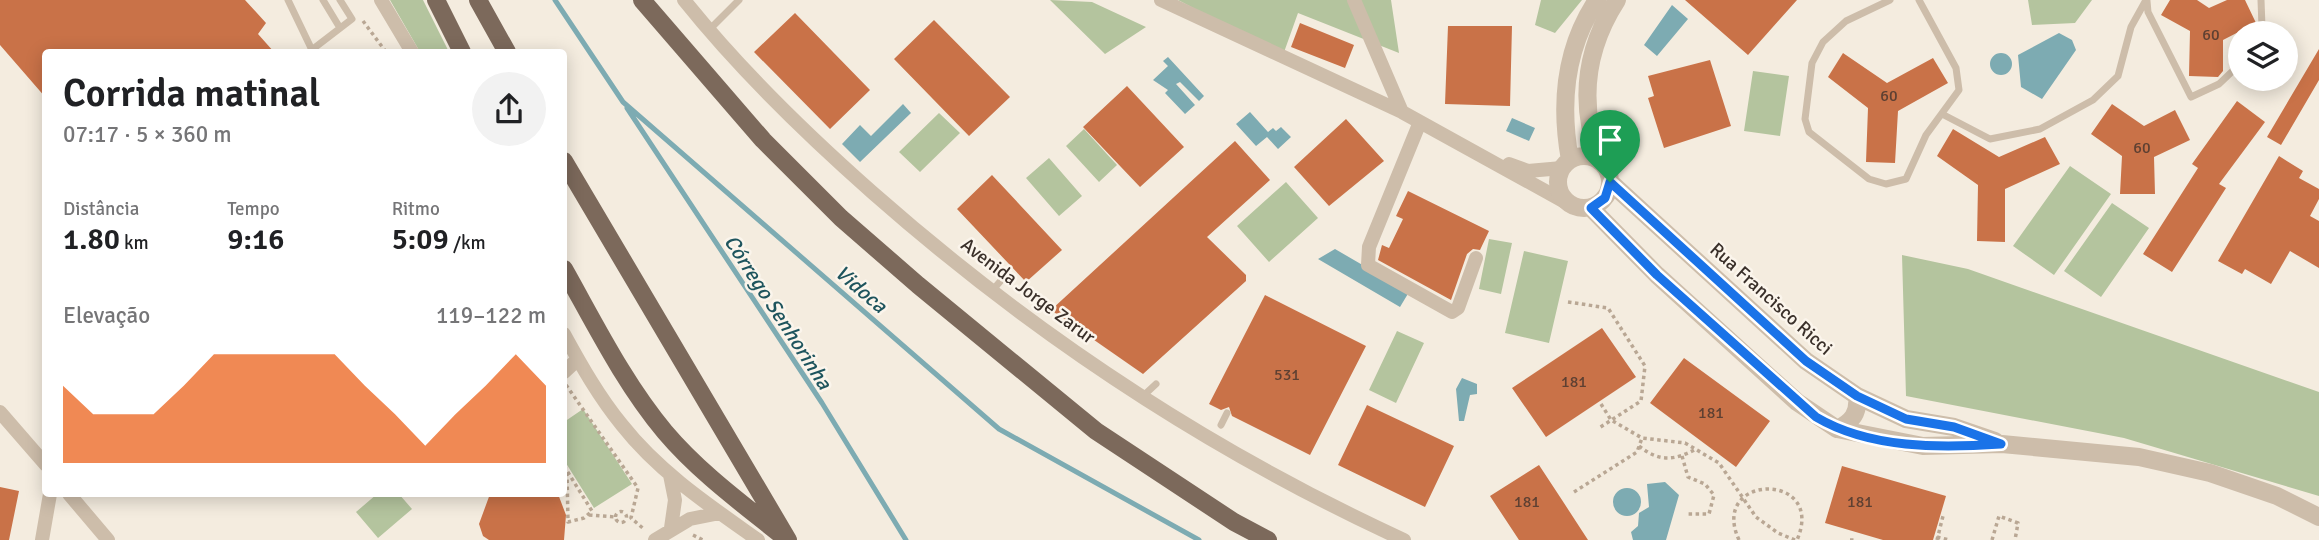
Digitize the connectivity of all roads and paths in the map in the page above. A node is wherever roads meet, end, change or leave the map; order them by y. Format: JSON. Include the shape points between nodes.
{"nodes":[{"id":1,"x":288,"y":0,"type":"edge"},
{"id":2,"x":323,"y":0,"type":"edge"},
{"id":3,"x":340,"y":0,"type":"edge"},
{"id":4,"x":382,"y":0,"type":"edge"},
{"id":5,"x":436,"y":0,"type":"edge"},
{"id":6,"x":478,"y":0,"type":"edge"},
{"id":7,"x":642,"y":0,"type":"edge"},
{"id":8,"x":684,"y":0,"type":"edge"},
{"id":9,"x":739,"y":0,"type":"edge"},
{"id":10,"x":1161,"y":0,"type":"edge"},
{"id":11,"x":1354,"y":0,"type":"edge"},
{"id":12,"x":1597,"y":0,"type":"edge"},
{"id":13,"x":1617,"y":0,"type":"edge"},
{"id":14,"x":1891,"y":0,"type":"edge"},
{"id":15,"x":1919,"y":0,"type":"edge"},
{"id":16,"x":2146,"y":0,"type":"edge"},
{"id":17,"x":2261,"y":0,"type":"edge"},
{"id":18,"x":361,"y":18,"type":"dead end"},
{"id":19,"x":2262,"y":21,"type":"edge"},
{"id":20,"x":340,"y":28,"type":"junction"},
{"id":21,"x":708,"y":31,"type":"junction"},
{"id":22,"x":309,"y":49,"type":"edge"},
{"id":23,"x":313,"y":49,"type":"edge"},
{"id":24,"x":384,"y":49,"type":"edge"},
{"id":25,"x":410,"y":49,"type":"edge"},
{"id":26,"x":460,"y":49,"type":"edge"},
{"id":27,"x":505,"y":49,"type":"edge"},
{"id":28,"x":2228,"y":75,"type":"edge"},
{"id":29,"x":1402,"y":112,"type":"junction"},
{"id":30,"x":1942,"y":114,"type":"junction"},
{"id":31,"x":1420,"y":122,"type":"junction"},
{"id":32,"x":1483,"y":155,"type":"junction"},
{"id":33,"x":1600,"y":162,"type":"junction"},
{"id":34,"x":1566,"y":164,"type":"junction"},
{"id":35,"x":567,"y":166,"type":"edge"},
{"id":36,"x":1610,"y":182,"type":"junction"},
{"id":37,"x":1567,"y":203,"type":"junction"},
{"id":38,"x":1591,"y":208,"type":"junction"},
{"id":39,"x":1476,"y":258,"type":"dead end"},
{"id":40,"x":567,"y":274,"type":"edge"},
{"id":41,"x":1004,"y":277,"type":"dead end"},
{"id":42,"x":991,"y":292,"type":"junction"},
{"id":43,"x":1568,"y":302,"type":"dead end"},
{"id":44,"x":567,"y":339,"type":"edge"},
{"id":45,"x":578,"y":359,"type":"junction"},
{"id":46,"x":567,"y":369,"type":"edge"},
{"id":47,"x":1156,"y":384,"type":"dead end"},
{"id":48,"x":567,"y":386,"type":"edge"},
{"id":49,"x":1857,"y":396,"type":"junction"},
{"id":50,"x":1142,"y":397,"type":"junction"},
{"id":51,"x":1601,"y":404,"type":"dead end"},
{"id":52,"x":0,"y":412,"type":"edge"},
{"id":53,"x":1227,"y":414,"type":"dead end"},
{"id":54,"x":1611,"y":420,"type":"junction"},
{"id":55,"x":1221,"y":425,"type":"dead end"},
{"id":56,"x":1599,"y":428,"type":"dead end"},
{"id":57,"x":1837,"y":429,"type":"junction"},
{"id":58,"x":1642,"y":438,"type":"junction"},
{"id":59,"x":2001,"y":444,"type":"junction"},
{"id":60,"x":1639,"y":446,"type":"junction"},
{"id":61,"x":1696,"y":449,"type":"junction"},
{"id":62,"x":1682,"y":456,"type":"junction"},
{"id":63,"x":42,"y":460,"type":"edge"},
{"id":64,"x":567,"y":471,"type":"joint"},
{"id":65,"x":670,"y":475,"type":"junction"},
{"id":66,"x":1574,"y":492,"type":"dead end"},
{"id":67,"x":49,"y":497,"type":"edge"},
{"id":68,"x":72,"y":497,"type":"edge"},
{"id":69,"x":1742,"y":499,"type":"junction"},
{"id":70,"x":720,"y":513,"type":"junction"},
{"id":71,"x":589,"y":514,"type":"junction"},
{"id":72,"x":1688,"y":514,"type":"dead end"},
{"id":73,"x":1943,"y":516,"type":"dead end"},
{"id":74,"x":615,"y":517,"type":"dead end"},
{"id":75,"x":2319,"y":517,"type":"edge"},
{"id":76,"x":671,"y":528,"type":"junction"},
{"id":77,"x":1937,"y":539,"type":"edge"},
{"id":78,"x":42,"y":540,"type":"edge"},
{"id":79,"x":108,"y":540,"type":"edge"},
{"id":80,"x":655,"y":540,"type":"edge"},
{"id":81,"x":758,"y":540,"type":"edge"},
{"id":82,"x":788,"y":540,"type":"edge"},
{"id":83,"x":1268,"y":540,"type":"edge"},
{"id":84,"x":1404,"y":540,"type":"edge"},
{"id":85,"x":1739,"y":540,"type":"edge"},
{"id":86,"x":1796,"y":540,"type":"edge"},
{"id":87,"x":1949,"y":540,"type":"edge"},
{"id":88,"x":1992,"y":540,"type":"edge"},
{"id":89,"x":2015,"y":540,"type":"edge"}],
"edges":[{"from":1,"to":22,"type":"lane"},
{"from":2,"to":20,"type":"lane"},
{"from":3,"to":20,"type":"lane","via":[[352,19]]},
{"from":4,"to":25,"type":"street"},
{"from":5,"to":26,"type":"main road"},
{"from":6,"to":27,"type":"main road"},
{"from":7,"to":83,"type":"main road","via":[[763,141],[918,285],[1096,431]]},
{"from":8,"to":21,"type":"street","name":"Avenida Jorge Zarur"},
{"from":9,"to":21,"type":"lane"},
{"from":10,"to":29,"type":"street"},
{"from":11,"to":29,"type":"street"},
{"from":12,"to":34,"type":"street","via":[[1581,29],[1568,72]]},
{"from":13,"to":33,"type":"street","via":[[1594,45],[1587,82],[1588,123]]},
{"from":14,"to":30,"type":"lane","via":[[1846,21],[1823,42],[1812,63],[1805,119],[1809,132],[1869,179],[1886,184],[1906,178],[1926,135]]},
{"from":15,"to":30,"type":"lane","via":[[1955,68],[1959,90]]},
{"from":16,"to":28,"type":"lane","via":[[2191,97]]},
{"from":16,"to":30,"type":"lane","via":[[2131,27],[2119,76],[2093,100],[2040,129],[1990,139]]},
{"from":17,"to":19,"type":"lane"},
{"from":18,"to":24,"type":"path"},
{"from":20,"to":23,"type":"lane"},
{"from":21,"to":42,"type":"street","name":"Avenida Jorge Zarur","via":[[824,149]]},
{"from":29,"to":31,"type":"street"},
{"from":31,"to":32,"type":"street"},
{"from":31,"to":39,"type":"street","via":[[1369,247],[1368,265],[1452,312],[1458,308]]},
{"from":32,"to":34,"type":"street","via":[[1528,171]]},
{"from":32,"to":37,"type":"street"},
{"from":33,"to":34,"type":"street","via":[[1583,156]]},
{"from":33,"to":36,"type":"street"},
{"from":34,"to":37,"type":"street","via":[[1558,180]]},
{"from":35,"to":82,"type":"main road"},
{"from":36,"to":38,"type":"street","via":[[1605,198]]},
{"from":36,"to":49,"type":"street","name":"Rua Francisco Ricci","via":[[1806,361]]},
{"from":37,"to":38,"type":"street"},
{"from":38,"to":57,"type":"street","name":"Rua Francisco Ricci","via":[[1657,275],[1797,402]]},
{"from":40,"to":82,"type":"main road","via":[[625,376],[664,431],[715,483]]},
{"from":41,"to":42,"type":"lane"},
{"from":42,"to":50,"type":"street","name":"Avenida Jorge Zarur"},
{"from":43,"to":54,"type":"path","via":[[1608,308],[1645,366],[1641,401]]},
{"from":44,"to":45,"type":"street"},
{"from":45,"to":46,"type":"street"},
{"from":45,"to":65,"type":"street","via":[[623,427]]},
{"from":47,"to":50,"type":"lane"},
{"from":48,"to":80,"type":"path","via":[[638,488],[631,518]]},
{"from":49,"to":57,"type":"street","via":[[1852,420]]},
{"from":49,"to":59,"type":"street","name":"Rua Francisco Ricci","via":[[1906,419],[1954,427]]},
{"from":50,"to":84,"type":"street","name":"Avenida Jorge Zarur","via":[[1325,503]]},
{"from":51,"to":54,"type":"path"},
{"from":52,"to":63,"type":"street"},
{"from":53,"to":55,"type":"lane"},
{"from":54,"to":56,"type":"path"},
{"from":54,"to":58,"type":"path"},
{"from":57,"to":59,"type":"street","name":"Rua Francisco Ricci","via":[[1923,446]]},
{"from":58,"to":60,"type":"path"},
{"from":58,"to":61,"type":"path","via":[[1685,443]]},
{"from":59,"to":75,"type":"street","name":"Rua Francisco Ricci","via":[[2115,454],[2210,473],[2277,496]]},
{"from":60,"to":62,"type":"path","via":[[1653,457],[1676,460]]},
{"from":60,"to":66,"type":"path","via":[[1637,452]]},
{"from":61,"to":62,"type":"path"},
{"from":61,"to":69,"type":"path","via":[[1719,463]]},
{"from":62,"to":72,"type":"path","via":[[1688,477],[1705,484],[1714,495],[1709,514]]},
{"from":64,"to":71,"type":"path","via":[[592,511]]},
{"from":64,"to":71,"type":"path","via":[[568,522]]},
{"from":65,"to":70,"type":"street"},
{"from":65,"to":76,"type":"street","via":[[675,500]]},
{"from":67,"to":78,"type":"street"},
{"from":68,"to":79,"type":"street"},
{"from":69,"to":85,"type":"path","via":[[1733,519]]},
{"from":69,"to":86,"type":"path","via":[[1756,517]]},
{"from":69,"to":86,"type":"path","via":[[1762,488],[1784,491],[1793,498],[1802,519]]},
{"from":70,"to":76,"type":"street"},
{"from":70,"to":81,"type":"street"},
{"from":71,"to":74,"type":"path"},
{"from":73,"to":77,"type":"path"},
{"from":76,"to":80,"type":"street"},
{"from":77,"to":87,"type":"path"},
{"from":88,"to":89,"type":"path","via":[[1999,516],[2018,523]]}]}
